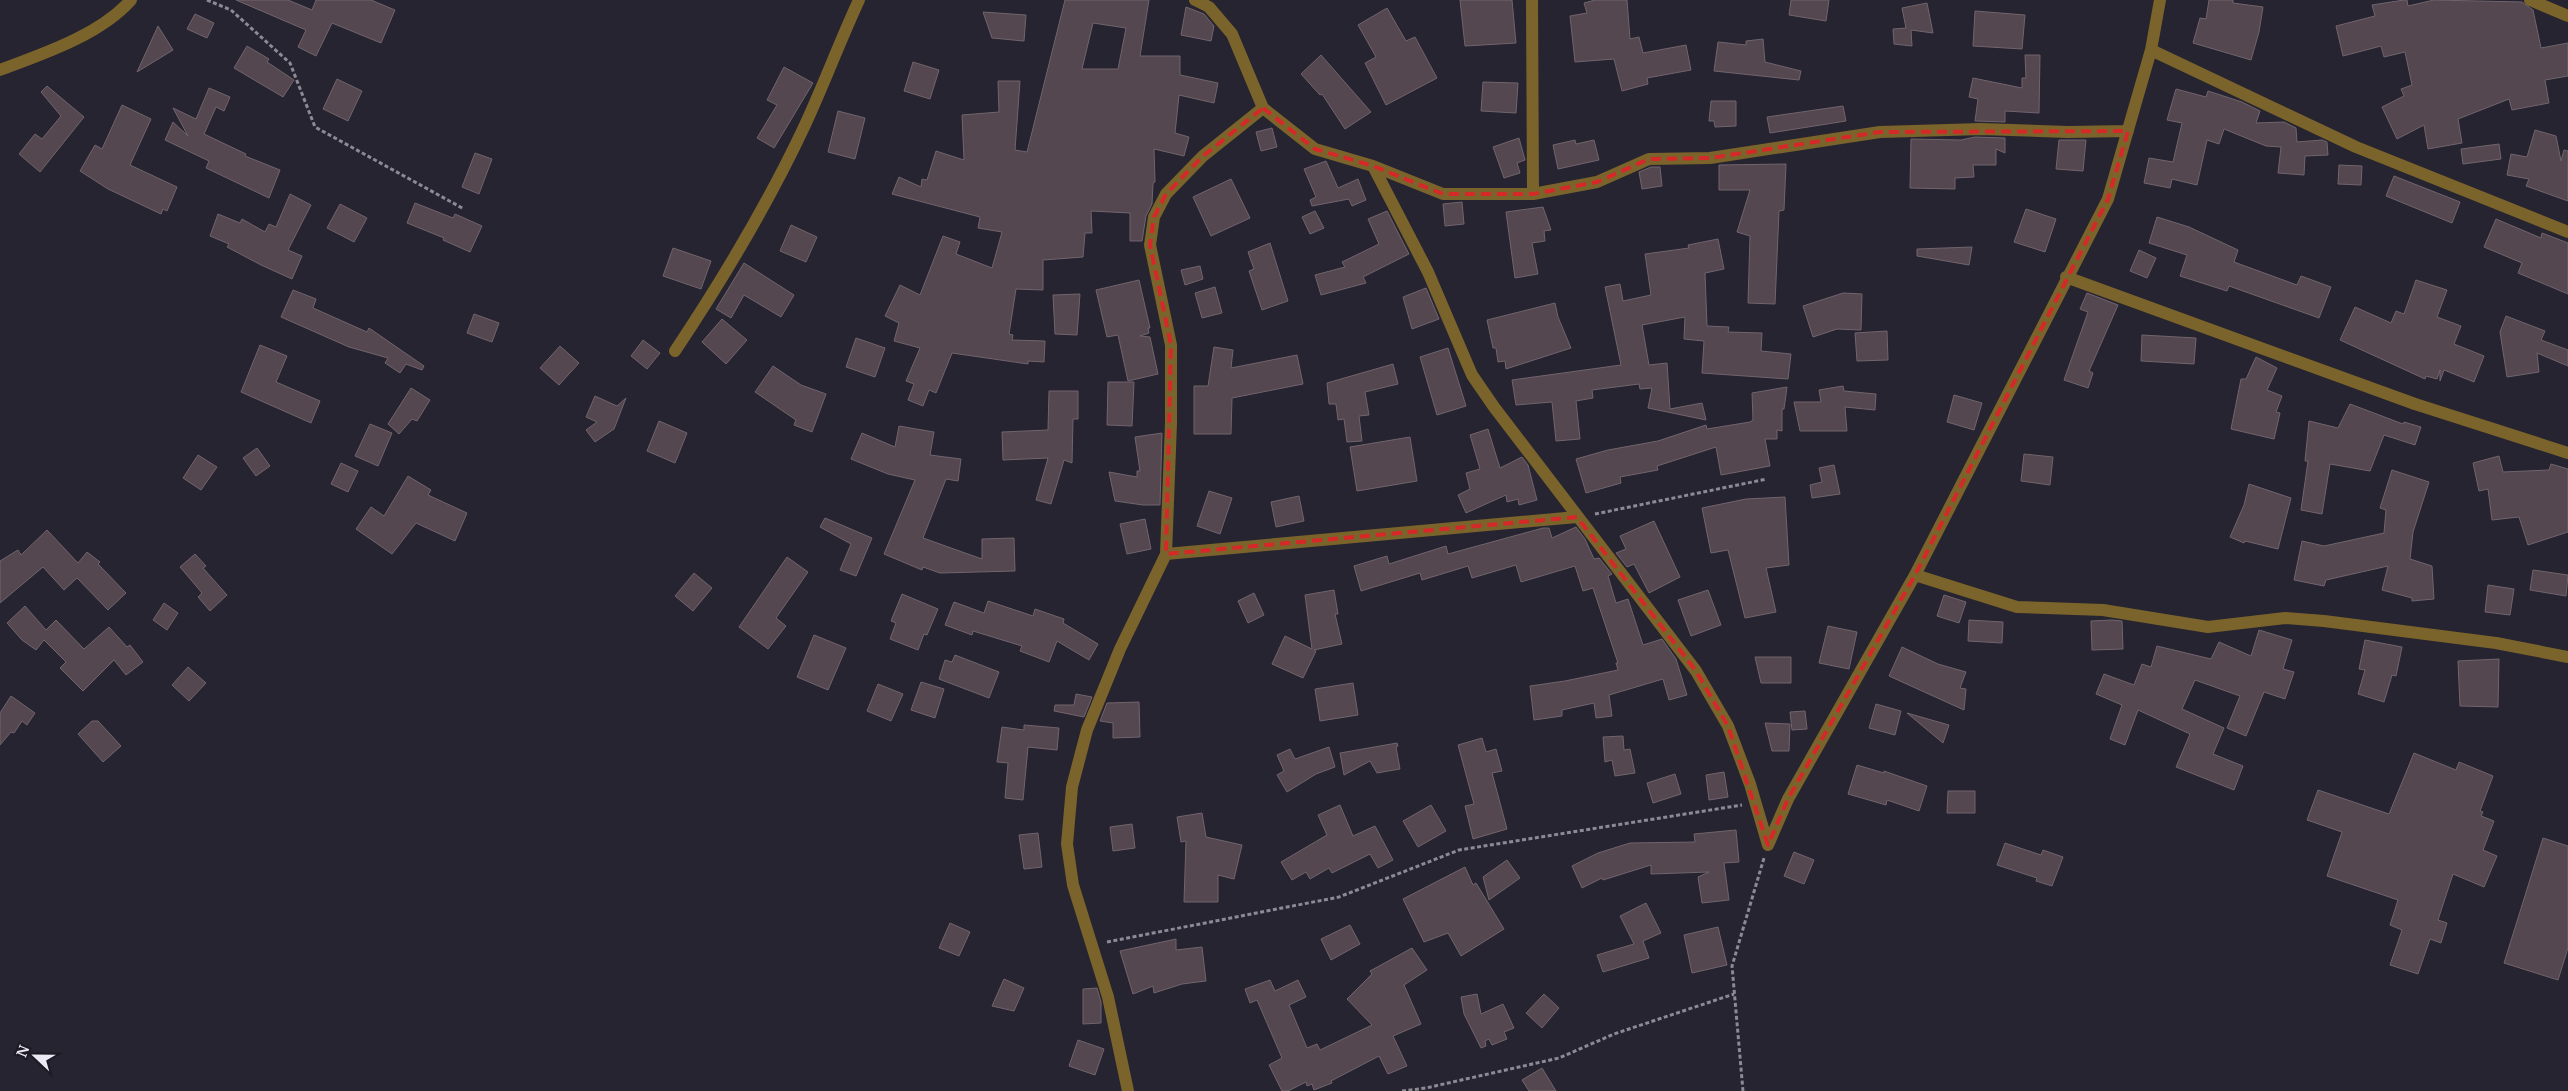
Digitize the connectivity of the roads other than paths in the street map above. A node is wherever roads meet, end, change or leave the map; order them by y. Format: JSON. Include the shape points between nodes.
{"nodes":[{"id":1,"x":131,"y":0,"type":"edge"},
{"id":2,"x":860,"y":0,"type":"edge"},
{"id":3,"x":1195,"y":0,"type":"edge"},
{"id":4,"x":1532,"y":0,"type":"edge"},
{"id":5,"x":2160,"y":0,"type":"edge"},
{"id":6,"x":2530,"y":0,"type":"edge"},
{"id":7,"x":2568,"y":16,"type":"edge"},
{"id":8,"x":2150,"y":50,"type":"junction"},
{"id":9,"x":0,"y":70,"type":"edge"},
{"id":10,"x":1263,"y":108,"type":"junction"},
{"id":11,"x":2128,"y":131,"type":"junction"},
{"id":12,"x":1373,"y":166,"type":"junction"},
{"id":13,"x":1534,"y":194,"type":"junction"},
{"id":14,"x":2568,"y":232,"type":"edge"},
{"id":15,"x":2066,"y":277,"type":"junction"},
{"id":16,"x":674,"y":351,"type":"dead end"},
{"id":17,"x":2568,"y":452,"type":"edge"},
{"id":18,"x":1577,"y":517,"type":"junction"},
{"id":19,"x":1166,"y":554,"type":"junction"},
{"id":20,"x":1915,"y":574,"type":"junction"},
{"id":21,"x":2568,"y":657,"type":"edge"},
{"id":22,"x":1128,"y":1091,"type":"edge"}],
"edges":[{"from":1,"to":9,"type":"street","via":[[117,16],[46,53]]},
{"from":2,"to":16,"type":"street","via":[[805,125],[768,198],[718,286]]},
{"from":3,"to":10,"type":"street","via":[[1209,7],[1232,34]]},
{"from":4,"to":13,"type":"street"},
{"from":5,"to":8,"type":"street"},
{"from":6,"to":7,"type":"street"},
{"from":8,"to":11,"type":"street"},
{"from":8,"to":14,"type":"street","via":[[2356,147]]},
{"from":10,"to":12,"type":"street","via":[[1315,149]]},
{"from":10,"to":19,"type":"street","via":[[1203,156],[1166,194],[1154,217],[1150,245],[1171,345]]},
{"from":11,"to":13,"type":"street","via":[[1981,129],[1880,132],[1710,158],[1648,159],[1597,182]]},
{"from":11,"to":15,"type":"street","via":[[2108,199]]},
{"from":12,"to":13,"type":"street","via":[[1443,194]]},
{"from":12,"to":18,"type":"street","via":[[1428,272],[1472,375]]},
{"from":15,"to":17,"type":"street","via":[[2415,404]]},
{"from":15,"to":20,"type":"street"},
{"from":18,"to":19,"type":"street"},
{"from":18,"to":20,"type":"street","via":[[1696,671],[1728,726],[1768,845],[1788,799]]},
{"from":19,"to":22,"type":"street","via":[[1120,650],[1087,730],[1072,787],[1067,844],[1073,886],[1108,996]]},
{"from":20,"to":21,"type":"street","via":[[2017,607],[2103,610],[2208,627],[2285,618],[2324,621],[2496,643]]}]}
